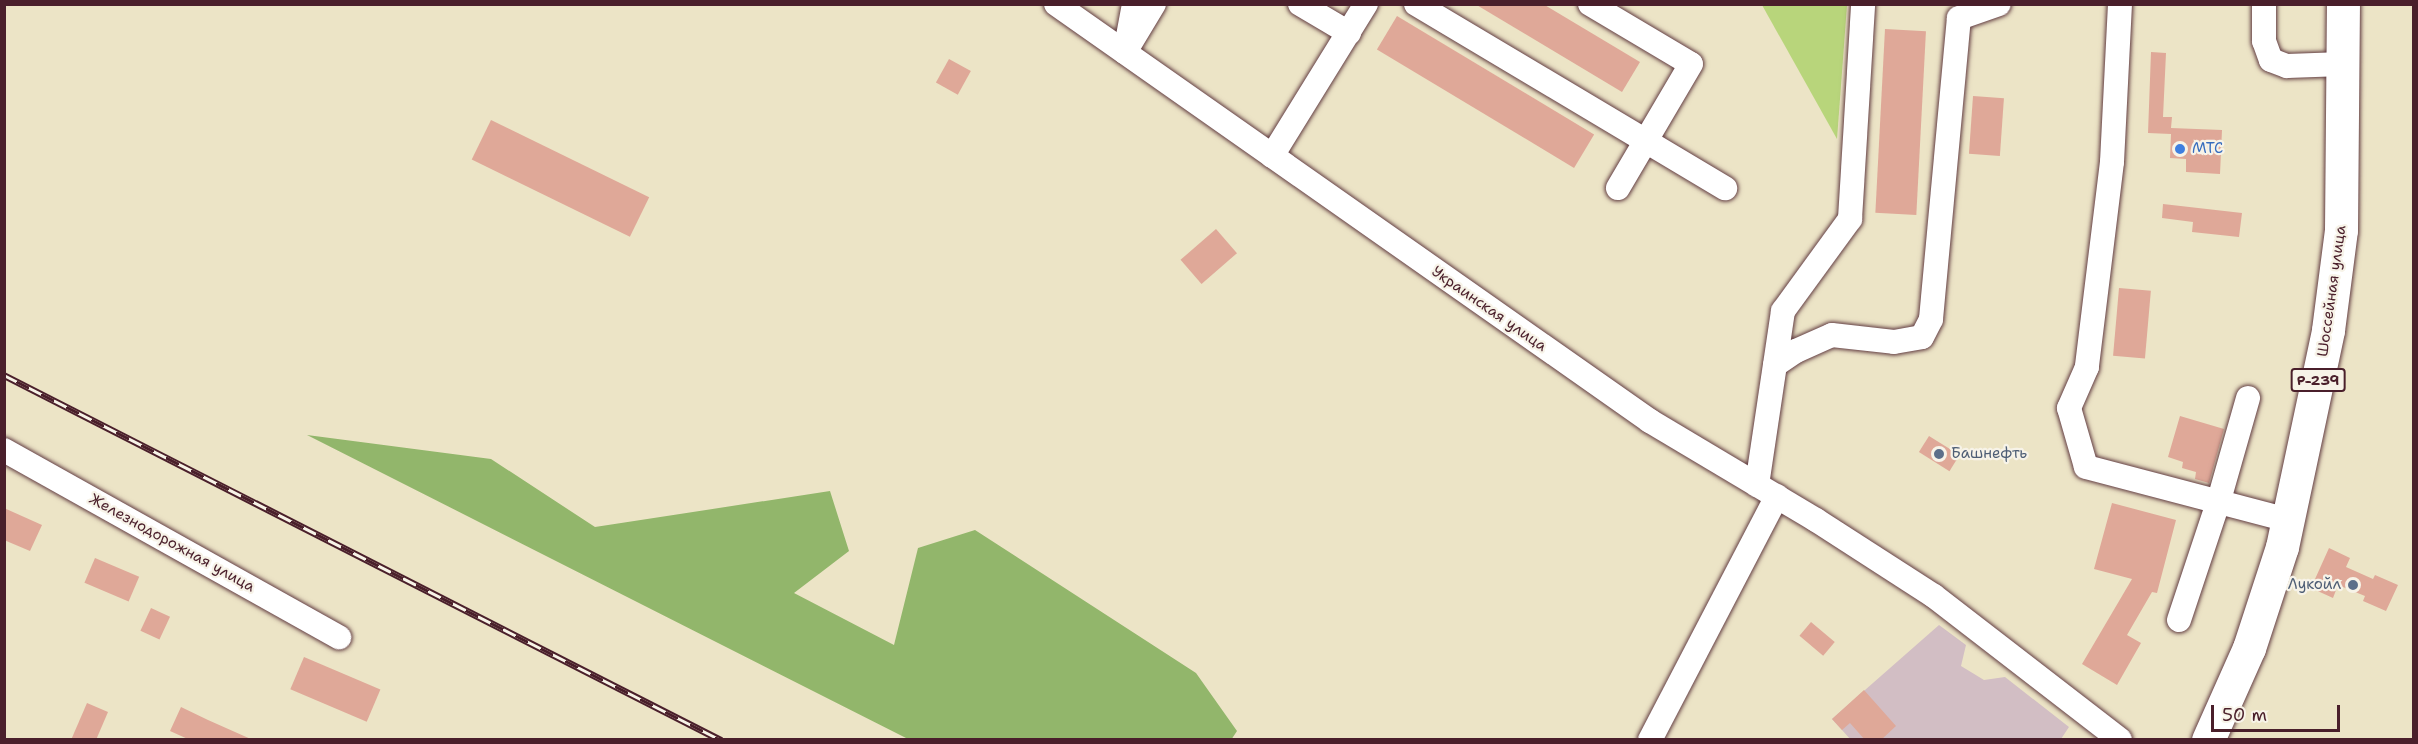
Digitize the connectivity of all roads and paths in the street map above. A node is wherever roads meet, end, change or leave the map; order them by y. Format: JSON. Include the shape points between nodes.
{"nodes":[{"id":1,"x":1056,"y":4,"type":"edge"},
{"id":2,"x":1134,"y":4,"type":"edge"},
{"id":3,"x":1154,"y":4,"type":"edge"},
{"id":4,"x":1300,"y":4,"type":"edge"},
{"id":5,"x":1366,"y":4,"type":"edge"},
{"id":6,"x":1416,"y":4,"type":"edge"},
{"id":7,"x":1590,"y":4,"type":"edge"},
{"id":8,"x":1863,"y":4,"type":"edge"},
{"id":9,"x":1999,"y":4,"type":"edge"},
{"id":10,"x":2120,"y":4,"type":"edge"},
{"id":11,"x":2264,"y":4,"type":"edge"},
{"id":12,"x":2343,"y":4,"type":"edge"},
{"id":13,"x":1349,"y":33,"type":"junction"},
{"id":14,"x":1125,"y":52,"type":"junction"},
{"id":15,"x":2343,"y":64,"type":"junction"},
{"id":16,"x":1647,"y":139,"type":"junction"},
{"id":17,"x":1272,"y":156,"type":"junction"},
{"id":18,"x":1618,"y":188,"type":"dead end"},
{"id":19,"x":1725,"y":188,"type":"dead end"},
{"id":20,"x":1775,"y":365,"type":"junction"},
{"id":21,"x":2248,"y":398,"type":"dead end"},
{"id":22,"x":4,"y":450,"type":"edge"},
{"id":23,"x":1767,"y":491,"type":"junction"},
{"id":24,"x":2220,"y":501,"type":"junction"},
{"id":25,"x":2288,"y":520,"type":"junction"},
{"id":26,"x":2180,"y":620,"type":"dead end"},
{"id":27,"x":339,"y":637,"type":"dead end"},
{"id":28,"x":1650,"y":740,"type":"edge"},
{"id":29,"x":2120,"y":740,"type":"edge"},
{"id":30,"x":2208,"y":740,"type":"edge"}],
"edges":[{"from":1,"to":14,"type":"street","name":"Украинская улица"},
{"from":2,"to":14,"type":"street"},
{"from":3,"to":14,"type":"street"},
{"from":4,"to":13,"type":"street"},
{"from":5,"to":13,"type":"street"},
{"from":6,"to":16,"type":"street"},
{"from":7,"to":16,"type":"street","via":[[1691,64]]},
{"from":8,"to":20,"type":"street","via":[[1850,219],[1783,311]]},
{"from":9,"to":20,"type":"street","via":[[1959,18],[1931,319],[1922,337],[1894,342],[1832,335]]},
{"from":10,"to":24,"type":"street","via":[[2112,162],[2087,367],[2070,408],[2086,467]]},
{"from":11,"to":15,"type":"street","via":[[2264,41],[2271,60],[2287,66]]},
{"from":12,"to":15,"type":"highway","name":"Шоссейная улица","number":"Р-239"},
{"from":13,"to":17,"type":"street"},
{"from":14,"to":17,"type":"street","name":"Украинская улица"},
{"from":15,"to":25,"type":"highway","name":"Шоссейная улица","number":"Р-239","via":[[2341,230],[2328,330]]},
{"from":16,"to":18,"type":"street"},
{"from":16,"to":19,"type":"street"},
{"from":17,"to":23,"type":"street","name":"Украинская улица","via":[[1650,421]]},
{"from":20,"to":23,"type":"street"},
{"from":21,"to":24,"type":"street"},
{"from":22,"to":27,"type":"street","name":"Железнодорожная улица"},
{"from":23,"to":28,"type":"street"},
{"from":23,"to":29,"type":"street","name":"Украинская улица","via":[[1934,596]]},
{"from":24,"to":25,"type":"street"},
{"from":24,"to":26,"type":"street"},
{"from":25,"to":30,"type":"highway","name":"Шоссейная улица","number":"Р-239","via":[[2249,648]]}]}
